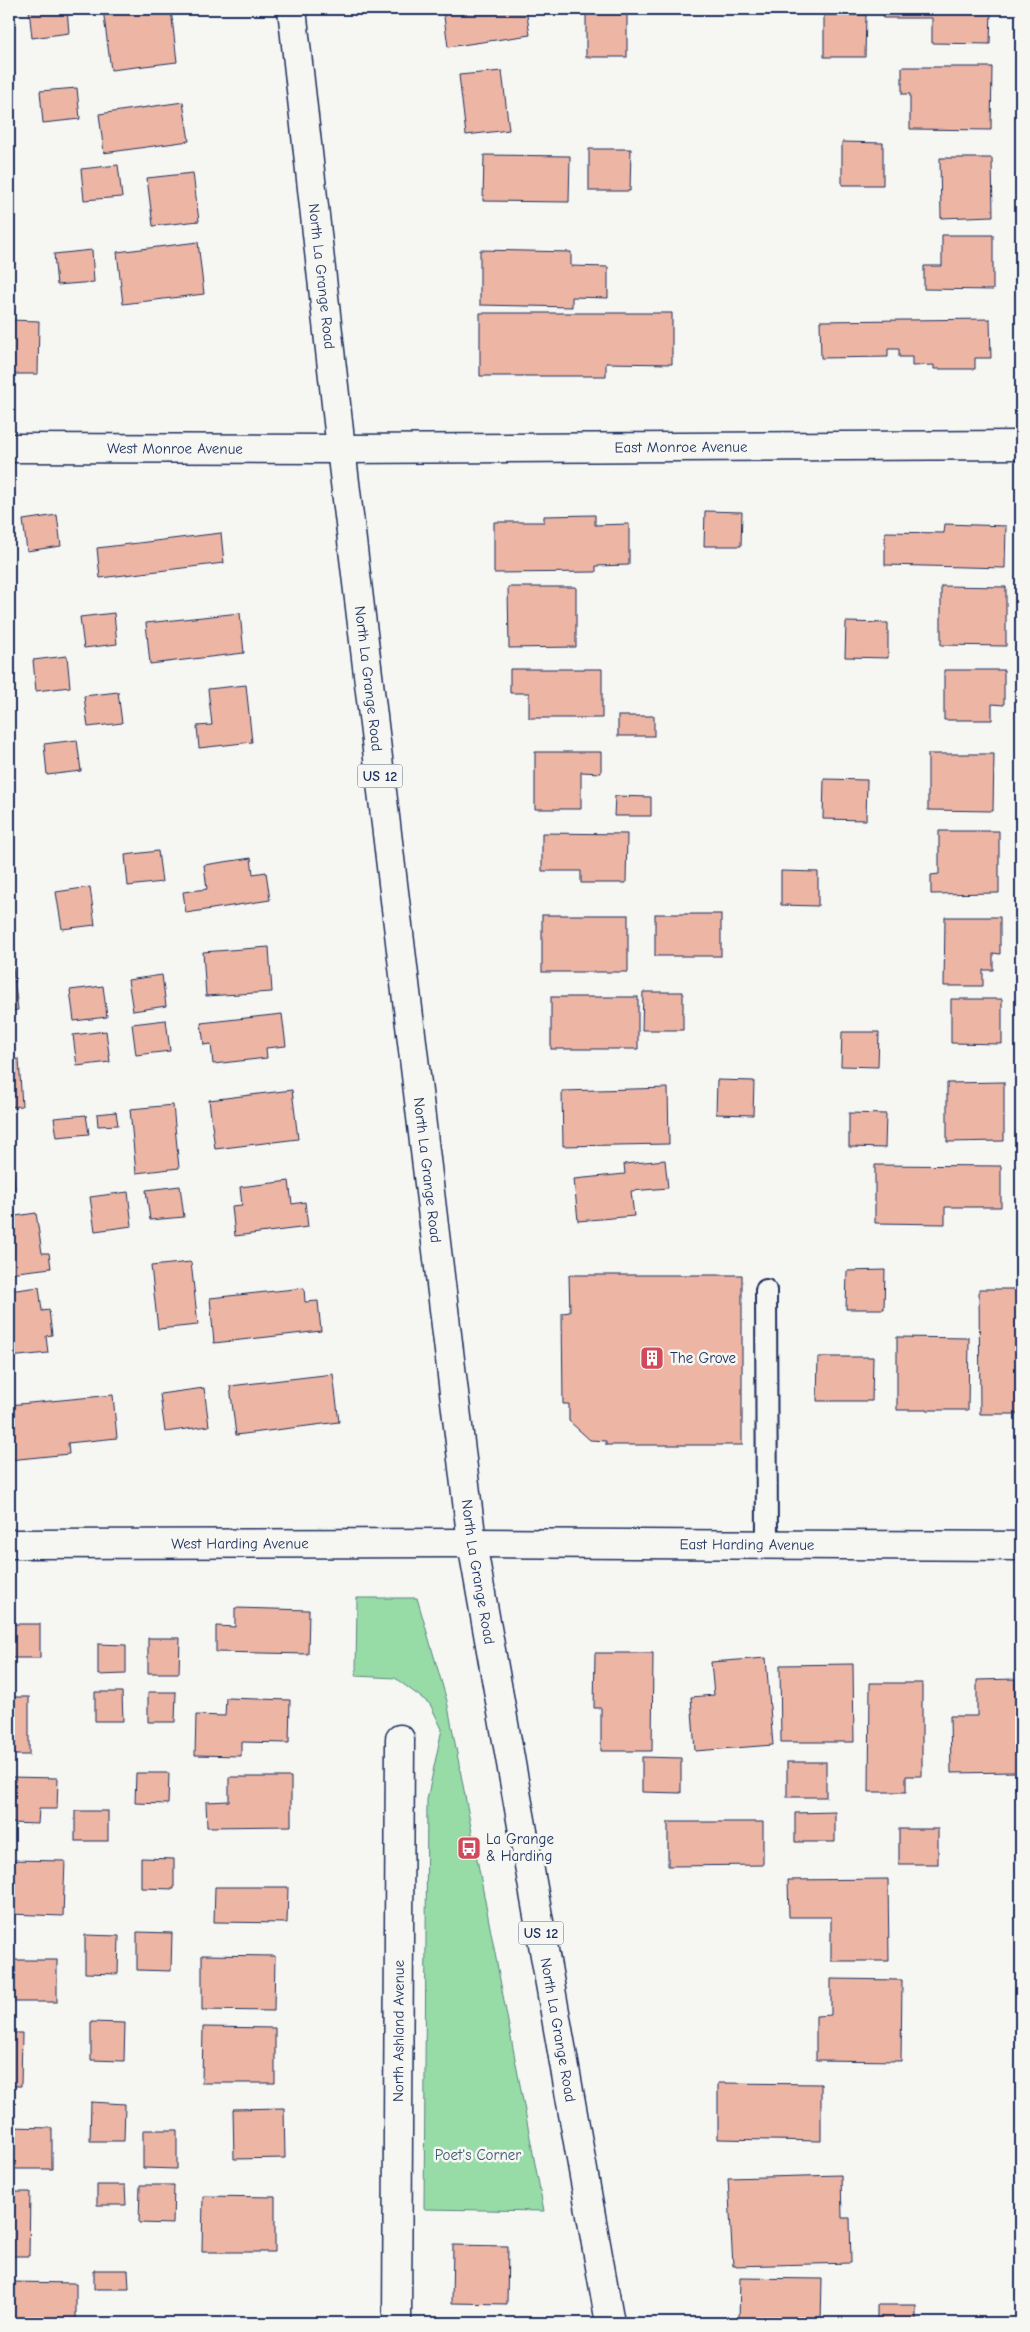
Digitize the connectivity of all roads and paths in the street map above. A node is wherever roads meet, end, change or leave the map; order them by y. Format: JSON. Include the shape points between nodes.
{"nodes":[{"id":1,"x":292,"y":9,"type":"edge"},
{"id":2,"x":1021,"y":445,"type":"edge"},
{"id":3,"x":9,"y":448,"type":"edge"},
{"id":4,"x":341,"y":449,"type":"junction"},
{"id":5,"x":766,"y":1290,"type":"dead end"},
{"id":6,"x":9,"y":1544,"type":"edge"},
{"id":7,"x":472,"y":1544,"type":"junction"},
{"id":8,"x":767,"y":1544,"type":"junction"},
{"id":9,"x":1021,"y":1546,"type":"edge"},
{"id":10,"x":400,"y":1739,"type":"dead end"},
{"id":11,"x":397,"y":2323,"type":"edge"},
{"id":12,"x":610,"y":2323,"type":"edge"}],
"edges":[{"from":1,"to":4,"type":"street","name":"North La Grange Road","number":"US 12"},
{"from":2,"to":4,"type":"street","name":"East Monroe Avenue"},
{"from":3,"to":4,"type":"street","name":"West Monroe Avenue"},
{"from":4,"to":7,"type":"street","name":"North La Grange Road","number":"US 12"},
{"from":5,"to":8,"type":"lane"},
{"from":6,"to":7,"type":"street","name":"West Harding Avenue"},
{"from":7,"to":8,"type":"street","name":"East Harding Avenue"},
{"from":7,"to":12,"type":"street","name":"North La Grange Road","number":"US 12"},
{"from":8,"to":9,"type":"street","name":"East Harding Avenue"},
{"from":10,"to":11,"type":"street","name":"North Ashland Avenue"}]}
